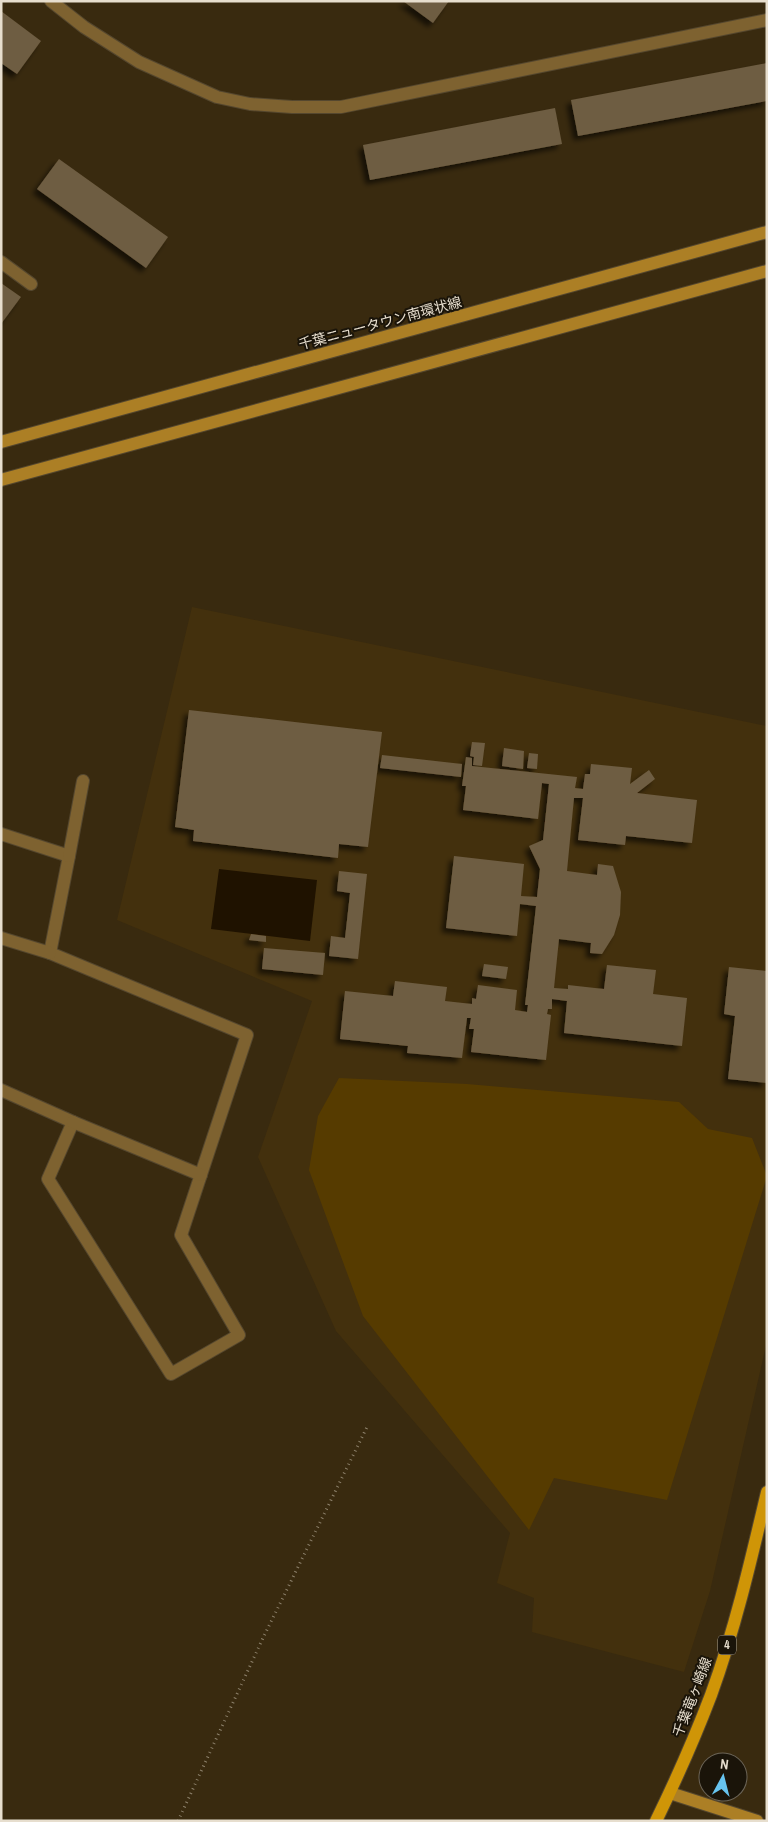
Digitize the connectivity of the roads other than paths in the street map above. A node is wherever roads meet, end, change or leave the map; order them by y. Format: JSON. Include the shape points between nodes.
{"nodes":[{"id":1,"x":51,"y":1,"type":"edge"},
{"id":2,"x":767,"y":20,"type":"edge"},
{"id":3,"x":767,"y":232,"type":"edge"},
{"id":4,"x":1,"y":262,"type":"edge"},
{"id":5,"x":767,"y":271,"type":"edge"},
{"id":6,"x":31,"y":284,"type":"dead end"},
{"id":7,"x":1,"y":442,"type":"edge"},
{"id":8,"x":1,"y":480,"type":"edge"},
{"id":9,"x":83,"y":781,"type":"dead end"},
{"id":10,"x":1,"y":834,"type":"edge"},
{"id":11,"x":69,"y":856,"type":"junction"},
{"id":12,"x":1,"y":938,"type":"edge"},
{"id":13,"x":50,"y":953,"type":"junction"},
{"id":14,"x":1,"y":1090,"type":"edge"},
{"id":15,"x":73,"y":1122,"type":"junction"},
{"id":16,"x":201,"y":1175,"type":"junction"},
{"id":17,"x":767,"y":1492,"type":"edge"},
{"id":18,"x":670,"y":1792,"type":"junction"},
{"id":19,"x":656,"y":1821,"type":"edge"},
{"id":20,"x":757,"y":1821,"type":"edge"}],
"edges":[{"from":1,"to":2,"type":"street","via":[[84,27],[139,62],[186,84],[217,97],[250,104],[292,107],[342,107]]},
{"from":3,"to":7,"type":"main road","name":"千葉ニュータウン南環状線"},
{"from":4,"to":6,"type":"street"},
{"from":5,"to":8,"type":"main road"},
{"from":9,"to":11,"type":"street"},
{"from":10,"to":11,"type":"street"},
{"from":11,"to":13,"type":"street"},
{"from":12,"to":13,"type":"street"},
{"from":13,"to":16,"type":"street","via":[[247,1035]]},
{"from":14,"to":15,"type":"street"},
{"from":15,"to":16,"type":"street"},
{"from":15,"to":16,"type":"street","via":[[48,1178],[171,1374],[239,1335],[181,1235]]},
{"from":17,"to":18,"type":"main road","name":"千葉竜ヶ崎線","number":"4","via":[[717,1676]]},
{"from":18,"to":19,"type":"main road","name":"千葉竜ヶ崎線","number":"4"},
{"from":18,"to":20,"type":"main road"}]}
